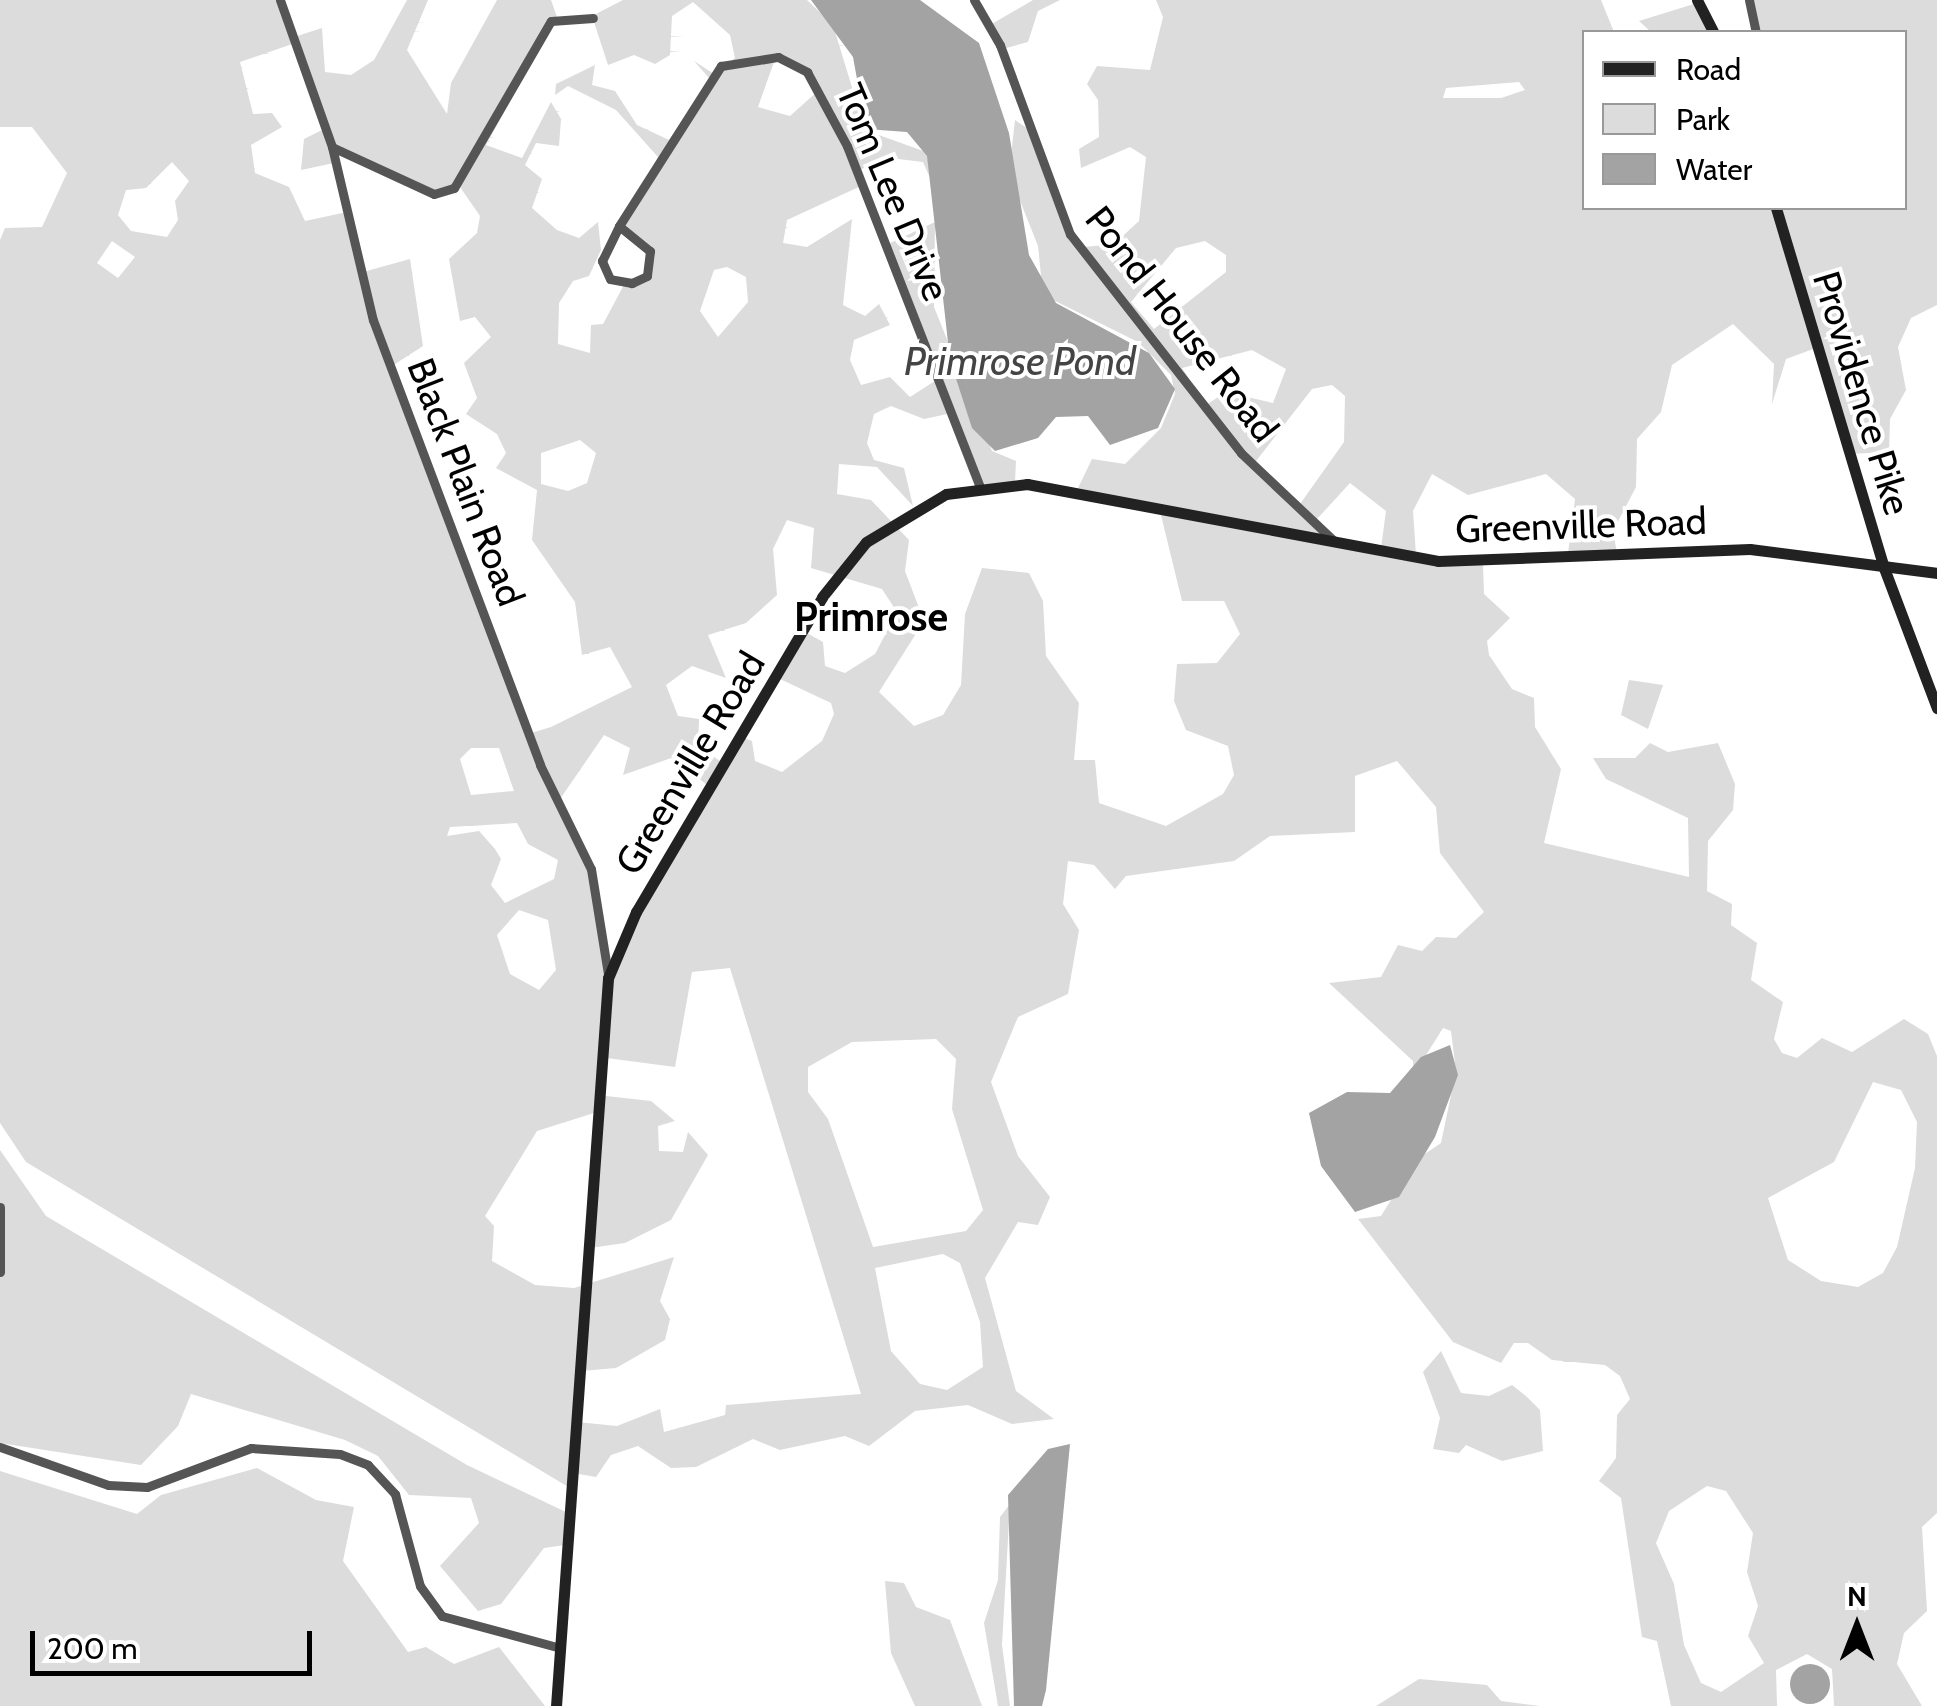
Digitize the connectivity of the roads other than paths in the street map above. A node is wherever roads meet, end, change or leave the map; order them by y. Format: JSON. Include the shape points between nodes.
{"nodes":[{"id":1,"x":280,"y":0,"type":"edge"},
{"id":2,"x":974,"y":0,"type":"edge"},
{"id":3,"x":1697,"y":0,"type":"edge"},
{"id":4,"x":1749,"y":0,"type":"edge"},
{"id":5,"x":593,"y":18,"type":"dead end"},
{"id":6,"x":1712,"y":30,"type":"edge"},
{"id":7,"x":1756,"y":30,"type":"edge"},
{"id":8,"x":332,"y":147,"type":"junction"},
{"id":9,"x":1777,"y":210,"type":"edge"},
{"id":10,"x":619,"y":226,"type":"junction"},
{"id":11,"x":980,"y":487,"type":"junction"},
{"id":12,"x":1340,"y":546,"type":"junction"},
{"id":13,"x":1884,"y":568,"type":"junction"},
{"id":14,"x":1937,"y":573,"type":"edge"},
{"id":15,"x":1937,"y":708,"type":"edge"},
{"id":16,"x":608,"y":978,"type":"junction"},
{"id":17,"x":0,"y":1207,"type":"edge"},
{"id":18,"x":0,"y":1272,"type":"edge"},
{"id":19,"x":0,"y":1447,"type":"edge"},
{"id":20,"x":557,"y":1648,"type":"junction"},
{"id":21,"x":556,"y":1706,"type":"edge"}],
"edges":[{"from":1,"to":8,"type":"street","name":"Black Plain Road"},
{"from":2,"to":12,"type":"street","name":"Pond House Road","via":[[1000,45],[1070,234],[1241,452]]},
{"from":3,"to":6,"type":"main road"},
{"from":4,"to":7,"type":"street"},
{"from":5,"to":8,"type":"street","via":[[551,22],[454,188],[434,194]]},
{"from":8,"to":16,"type":"street","name":"Black Plain Road","via":[[373,320],[540,766],[592,869]]},
{"from":9,"to":13,"type":"main road","name":"Providence Pike"},
{"from":10,"to":10,"type":"street","name":"Tom Lee Drive","via":[[602,261],[610,278],[632,284],[647,276],[650,251]]},
{"from":10,"to":11,"type":"street","name":"Tom Lee Drive","via":[[721,66],[778,57],[807,72],[847,146]]},
{"from":11,"to":12,"type":"main road","name":"Greenville Road","via":[[1062,487]]},
{"from":11,"to":16,"type":"main road","name":"Greenville Road","via":[[911,510],[843,565],[636,912]]},
{"from":12,"to":13,"type":"main road","name":"Greenville Road","via":[[1481,565],[1750,549]]},
{"from":13,"to":14,"type":"main road","name":"Greenville Road"},
{"from":13,"to":15,"type":"main road","name":"Providence Pike"},
{"from":16,"to":20,"type":"main road","name":"Greenville Road"},
{"from":17,"to":18,"type":"street"},
{"from":19,"to":20,"type":"street","via":[[108,1485],[148,1487],[251,1448],[340,1454],[368,1465],[396,1494],[420,1586],[442,1616]]},
{"from":20,"to":21,"type":"main road","name":"Greenville Road"}]}
